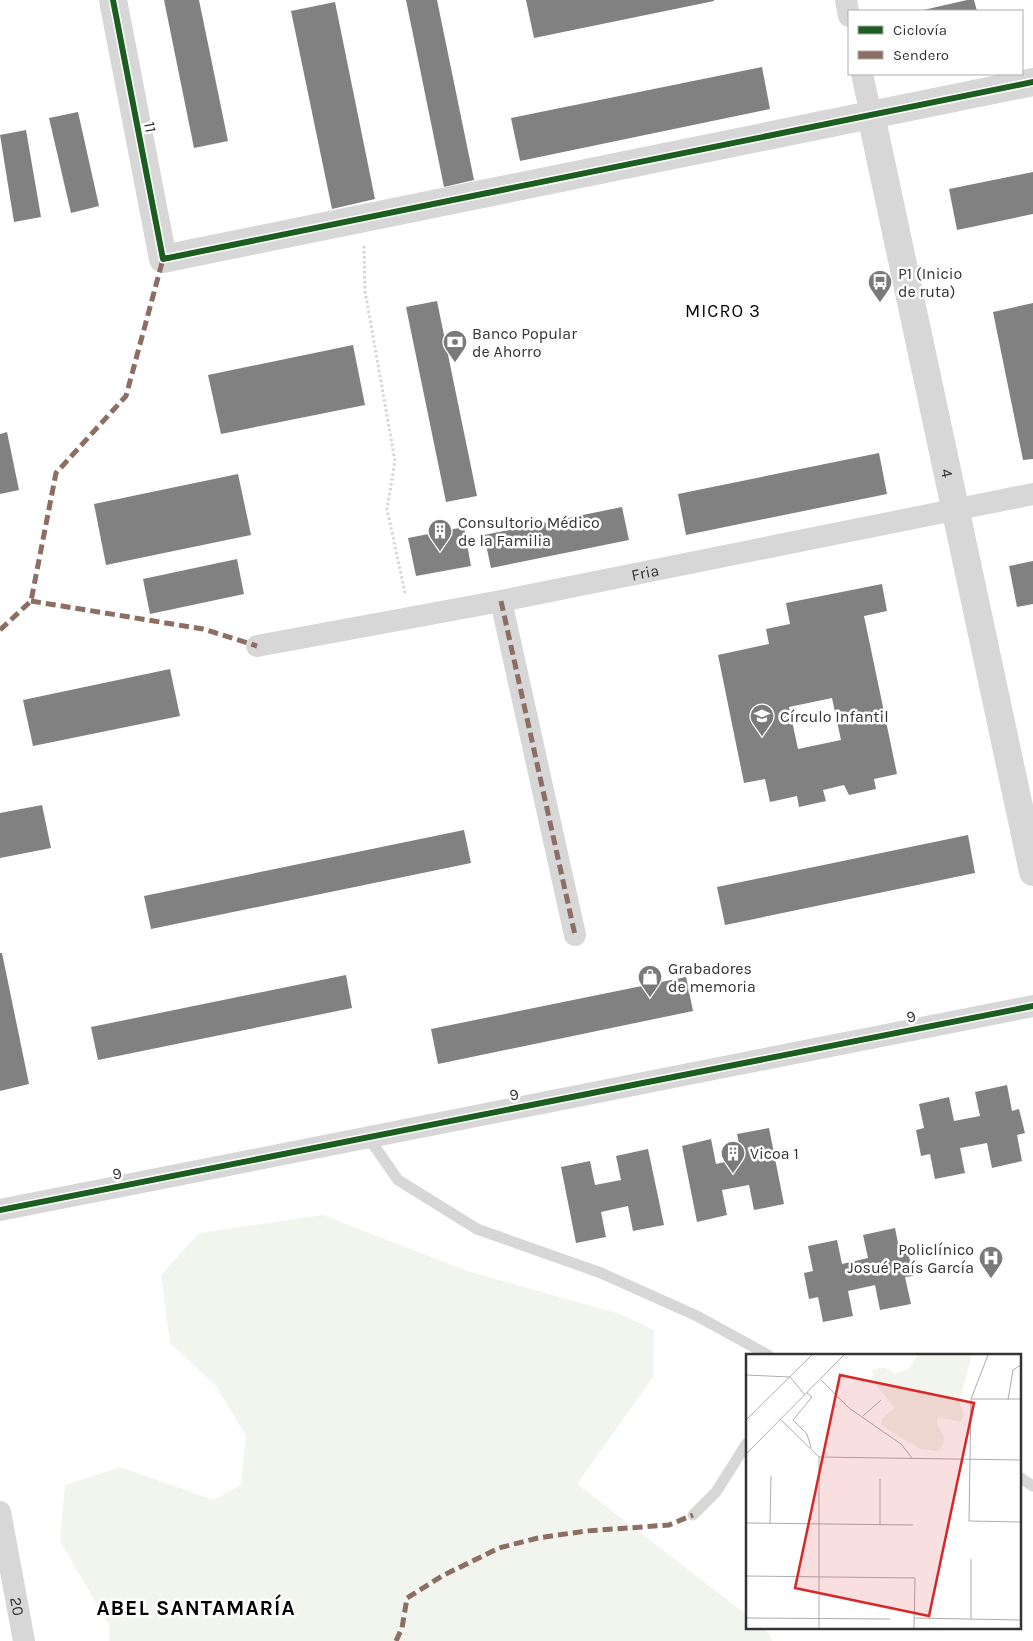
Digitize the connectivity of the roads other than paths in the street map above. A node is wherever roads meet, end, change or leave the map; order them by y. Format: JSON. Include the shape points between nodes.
{"nodes":[{"id":1,"x":113,"y":0,"type":"edge"},
{"id":2,"x":862,"y":75,"type":"edge"},
{"id":3,"x":1033,"y":82,"type":"edge"},
{"id":4,"x":871,"y":115,"type":"junction"},
{"id":5,"x":1033,"y":494,"type":"edge"},
{"id":6,"x":955,"y":509,"type":"junction"},
{"id":7,"x":501,"y":601,"type":"junction"},
{"id":8,"x":257,"y":646,"type":"dead end"},
{"id":9,"x":1033,"y":872,"type":"edge"},
{"id":10,"x":575,"y":935,"type":"dead end"},
{"id":11,"x":1033,"y":1006,"type":"edge"},
{"id":12,"x":368,"y":1137,"type":"junction"},
{"id":13,"x":0,"y":1210,"type":"edge"},
{"id":14,"x":766,"y":1354,"type":"edge"},
{"id":15,"x":746,"y":1445,"type":"edge"},
{"id":16,"x":1020,"y":1478,"type":"edge"},
{"id":17,"x":1033,"y":1486,"type":"edge"},
{"id":18,"x":0,"y":1512,"type":"edge"},
{"id":19,"x":694,"y":1515,"type":"dead end"},
{"id":20,"x":24,"y":1641,"type":"edge"}],
"edges":[{"from":1,"to":4,"type":"street","name":"11","via":[[163,259]]},
{"from":2,"to":4,"type":"street","name":"4"},
{"from":3,"to":4,"type":"street"},
{"from":4,"to":6,"type":"street","name":"4"},
{"from":5,"to":6,"type":"street","name":"Fria"},
{"from":6,"to":7,"type":"street","name":"Fria"},
{"from":6,"to":9,"type":"street","name":"4"},
{"from":7,"to":8,"type":"street","name":"Fria"},
{"from":7,"to":10,"type":"street"},
{"from":11,"to":12,"type":"street","name":"9"},
{"from":12,"to":13,"type":"street","name":"9"},
{"from":12,"to":14,"type":"lane","via":[[398,1180],[477,1228],[601,1274],[697,1316]]},
{"from":15,"to":19,"type":"lane","via":[[716,1492]]},
{"from":16,"to":17,"type":"lane"},
{"from":18,"to":20,"type":"street","name":"20"}]}
